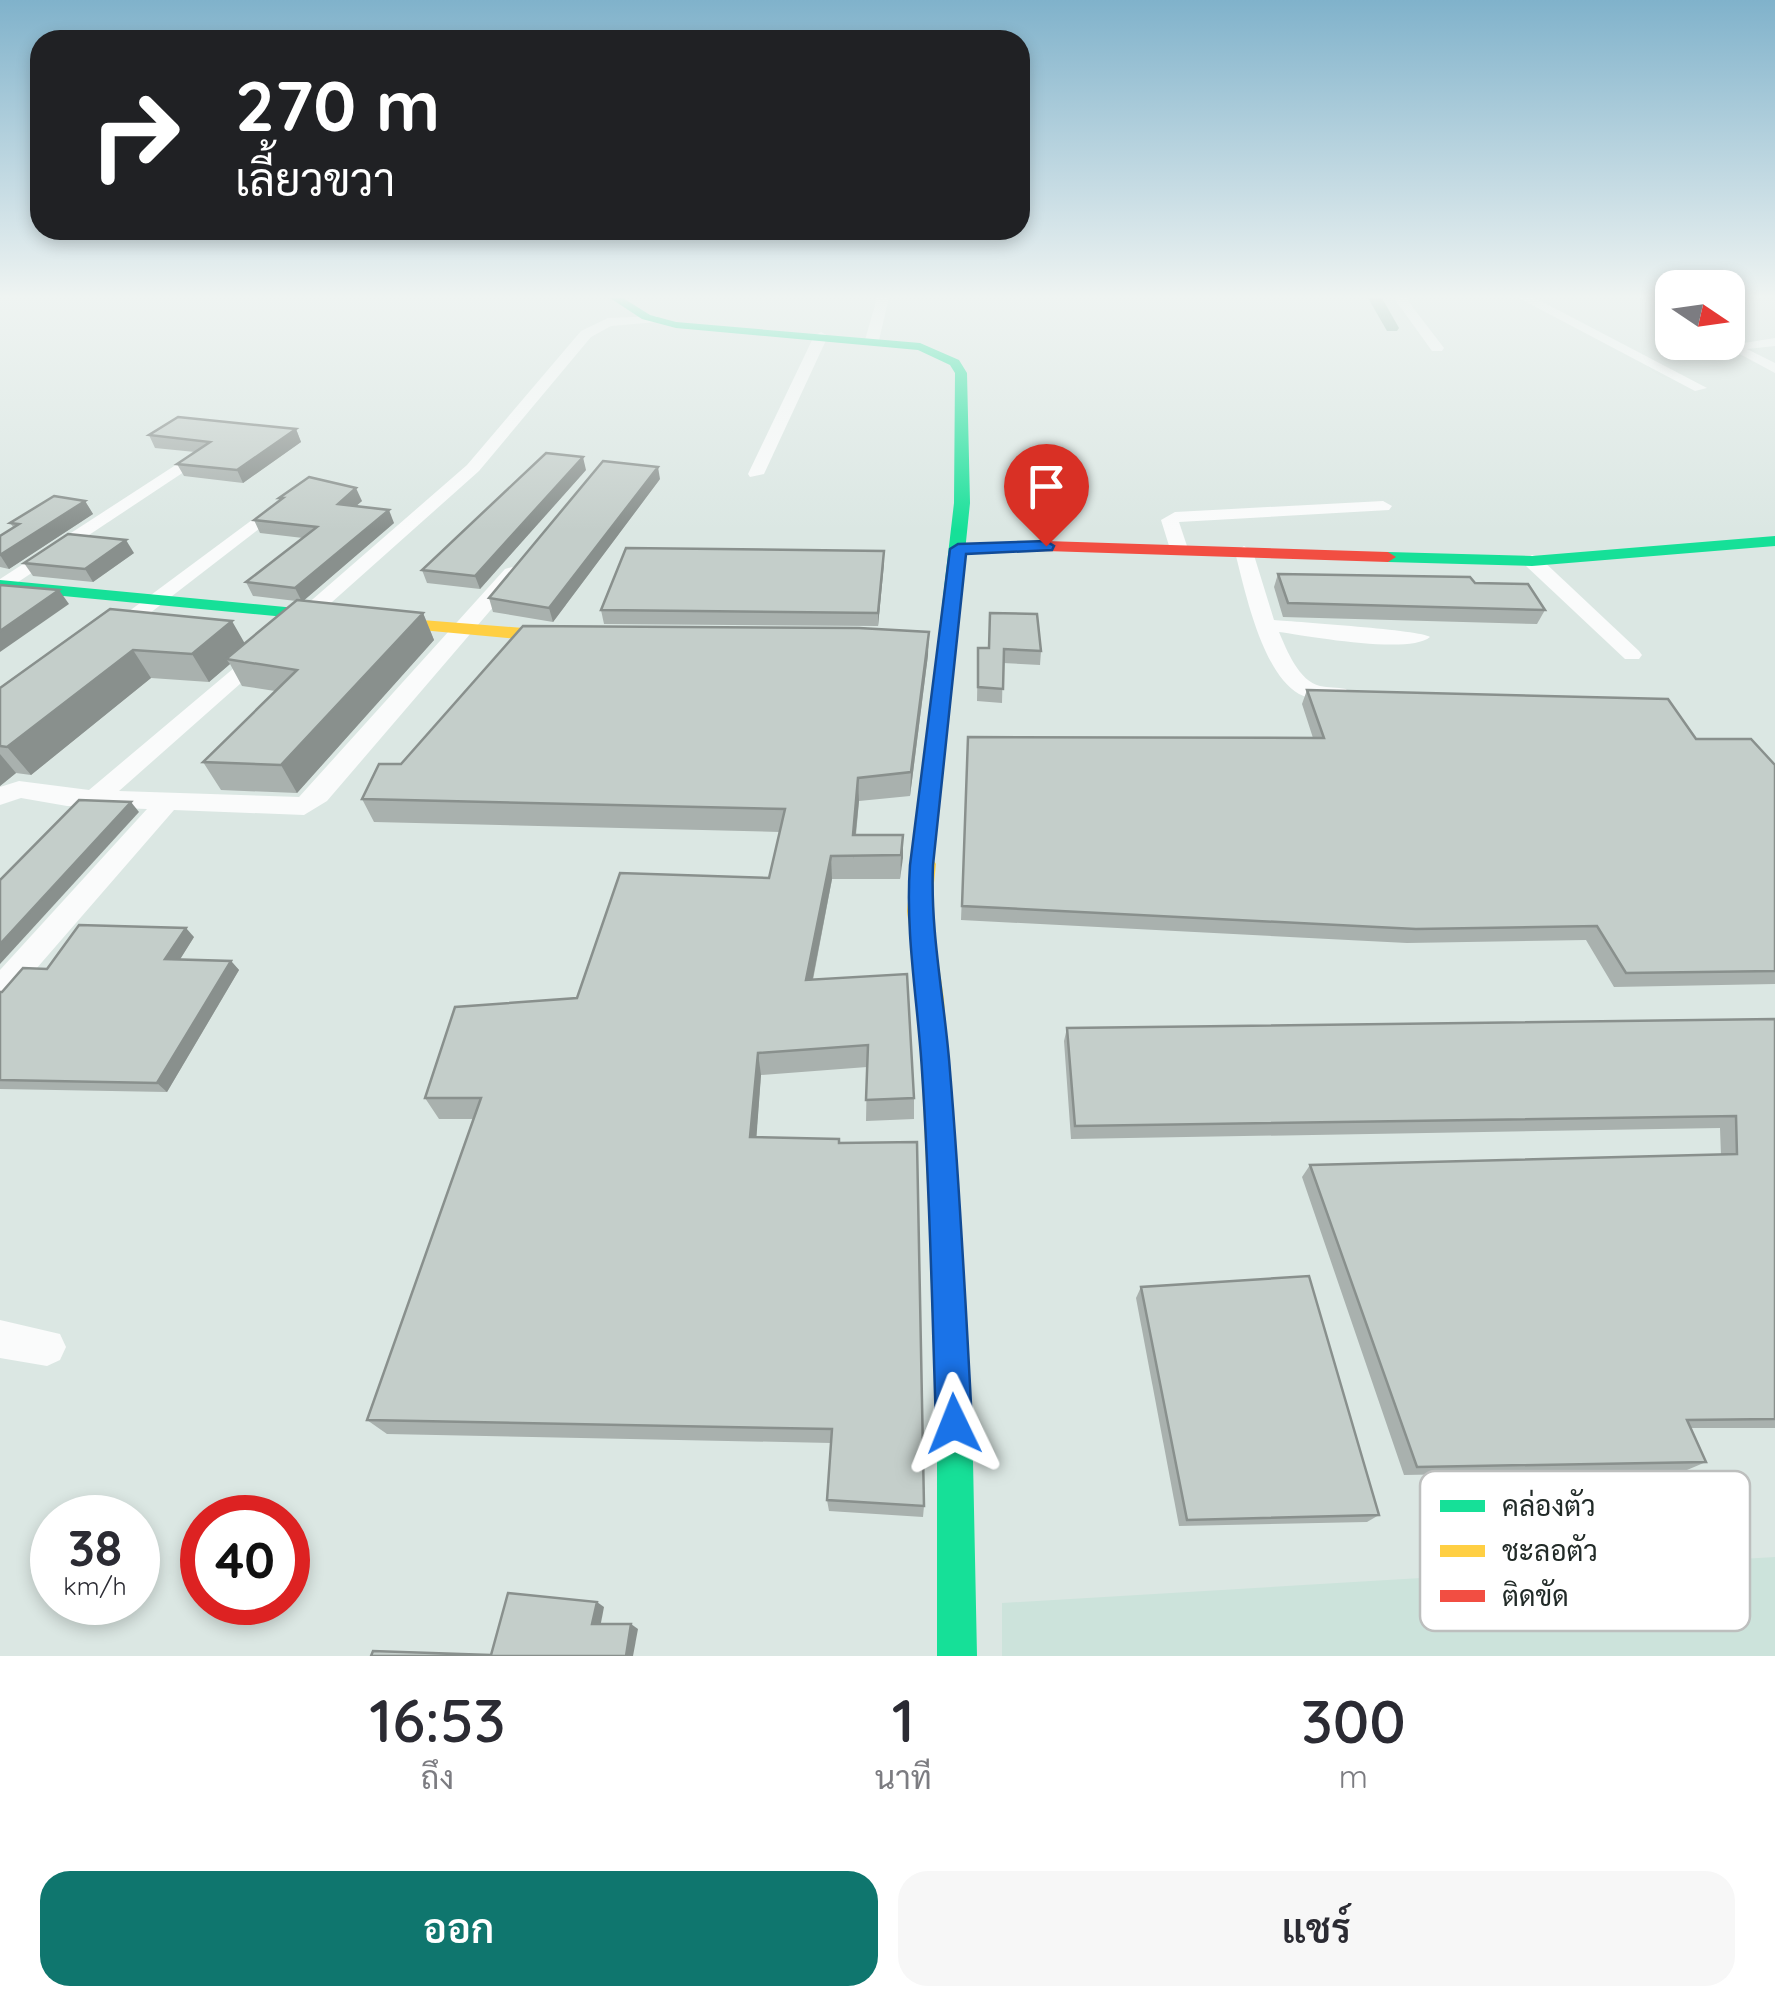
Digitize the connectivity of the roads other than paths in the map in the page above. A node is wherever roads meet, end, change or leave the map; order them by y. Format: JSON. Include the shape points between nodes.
{"nodes":[{"id":1,"x":551,"y":375,"type":"edge"},
{"id":2,"x":802,"y":375,"type":"edge"},
{"id":3,"x":961,"y":375,"type":"edge"},
{"id":4,"x":1675,"y":375,"type":"edge"},
{"id":5,"x":1700,"y":388,"type":"dead end"},
{"id":6,"x":194,"y":460,"type":"edge"},
{"id":7,"x":756,"y":474,"type":"dead end"},
{"id":8,"x":1384,"y":506,"type":"dead end"},
{"id":9,"x":275,"y":508,"type":"edge"},
{"id":10,"x":1775,"y":541,"type":"edge"},
{"id":11,"x":958,"y":549,"type":"junction"},
{"id":12,"x":1179,"y":550,"type":"junction"},
{"id":13,"x":1244,"y":552,"type":"junction"},
{"id":14,"x":524,"y":560,"type":"edge"},
{"id":15,"x":1541,"y":560,"type":"junction"},
{"id":16,"x":1,"y":586,"type":"edge"},
{"id":17,"x":156,"y":599,"type":"junction"},
{"id":18,"x":307,"y":614,"type":"junction"},
{"id":19,"x":1268,"y":625,"type":"junction"},
{"id":20,"x":462,"y":630,"type":"junction"},
{"id":21,"x":576,"y":637,"type":"edge"},
{"id":22,"x":1420,"y":637,"type":"dead end"},
{"id":23,"x":94,"y":647,"type":"edge"},
{"id":24,"x":1632,"y":655,"type":"dead end"},
{"id":25,"x":1369,"y":695,"type":"edge"},
{"id":26,"x":0,"y":798,"type":"edge"},
{"id":27,"x":96,"y":798,"type":"junction"},
{"id":28,"x":169,"y":800,"type":"junction"},
{"id":29,"x":0,"y":990,"type":"edge"},
{"id":30,"x":0,"y":1339,"type":"edge"},
{"id":31,"x":47,"y":1347,"type":"dead end"},
{"id":32,"x":957,"y":1656,"type":"edge"}],
"edges":[{"from":1,"to":18,"type":"street","via":[[473,468]]},
{"from":2,"to":7,"type":"street"},
{"from":3,"to":11,"type":"street"},
{"from":4,"to":5,"type":"street"},
{"from":6,"to":16,"type":"street"},
{"from":8,"to":12,"type":"street","via":[[1175,517],[1170,520]]},
{"from":9,"to":17,"type":"street"},
{"from":10,"to":15,"type":"street"},
{"from":11,"to":12,"type":"street"},
{"from":11,"to":32,"type":"street","via":[[940,644],[919,911],[944,1169]]},
{"from":12,"to":13,"type":"street"},
{"from":13,"to":15,"type":"street"},
{"from":13,"to":19,"type":"street"},
{"from":14,"to":20,"type":"street"},
{"from":15,"to":24,"type":"street"},
{"from":16,"to":17,"type":"street"},
{"from":17,"to":18,"type":"street"},
{"from":17,"to":23,"type":"street"},
{"from":18,"to":20,"type":"street"},
{"from":18,"to":27,"type":"street"},
{"from":19,"to":22,"type":"street"},
{"from":19,"to":25,"type":"street","via":[[1302,686]]},
{"from":20,"to":21,"type":"street"},
{"from":20,"to":28,"type":"street","via":[[304,806]]},
{"from":26,"to":27,"type":"street","via":[[19,789]]},
{"from":27,"to":28,"type":"street"},
{"from":28,"to":29,"type":"street"},
{"from":30,"to":31,"type":"street"}]}
